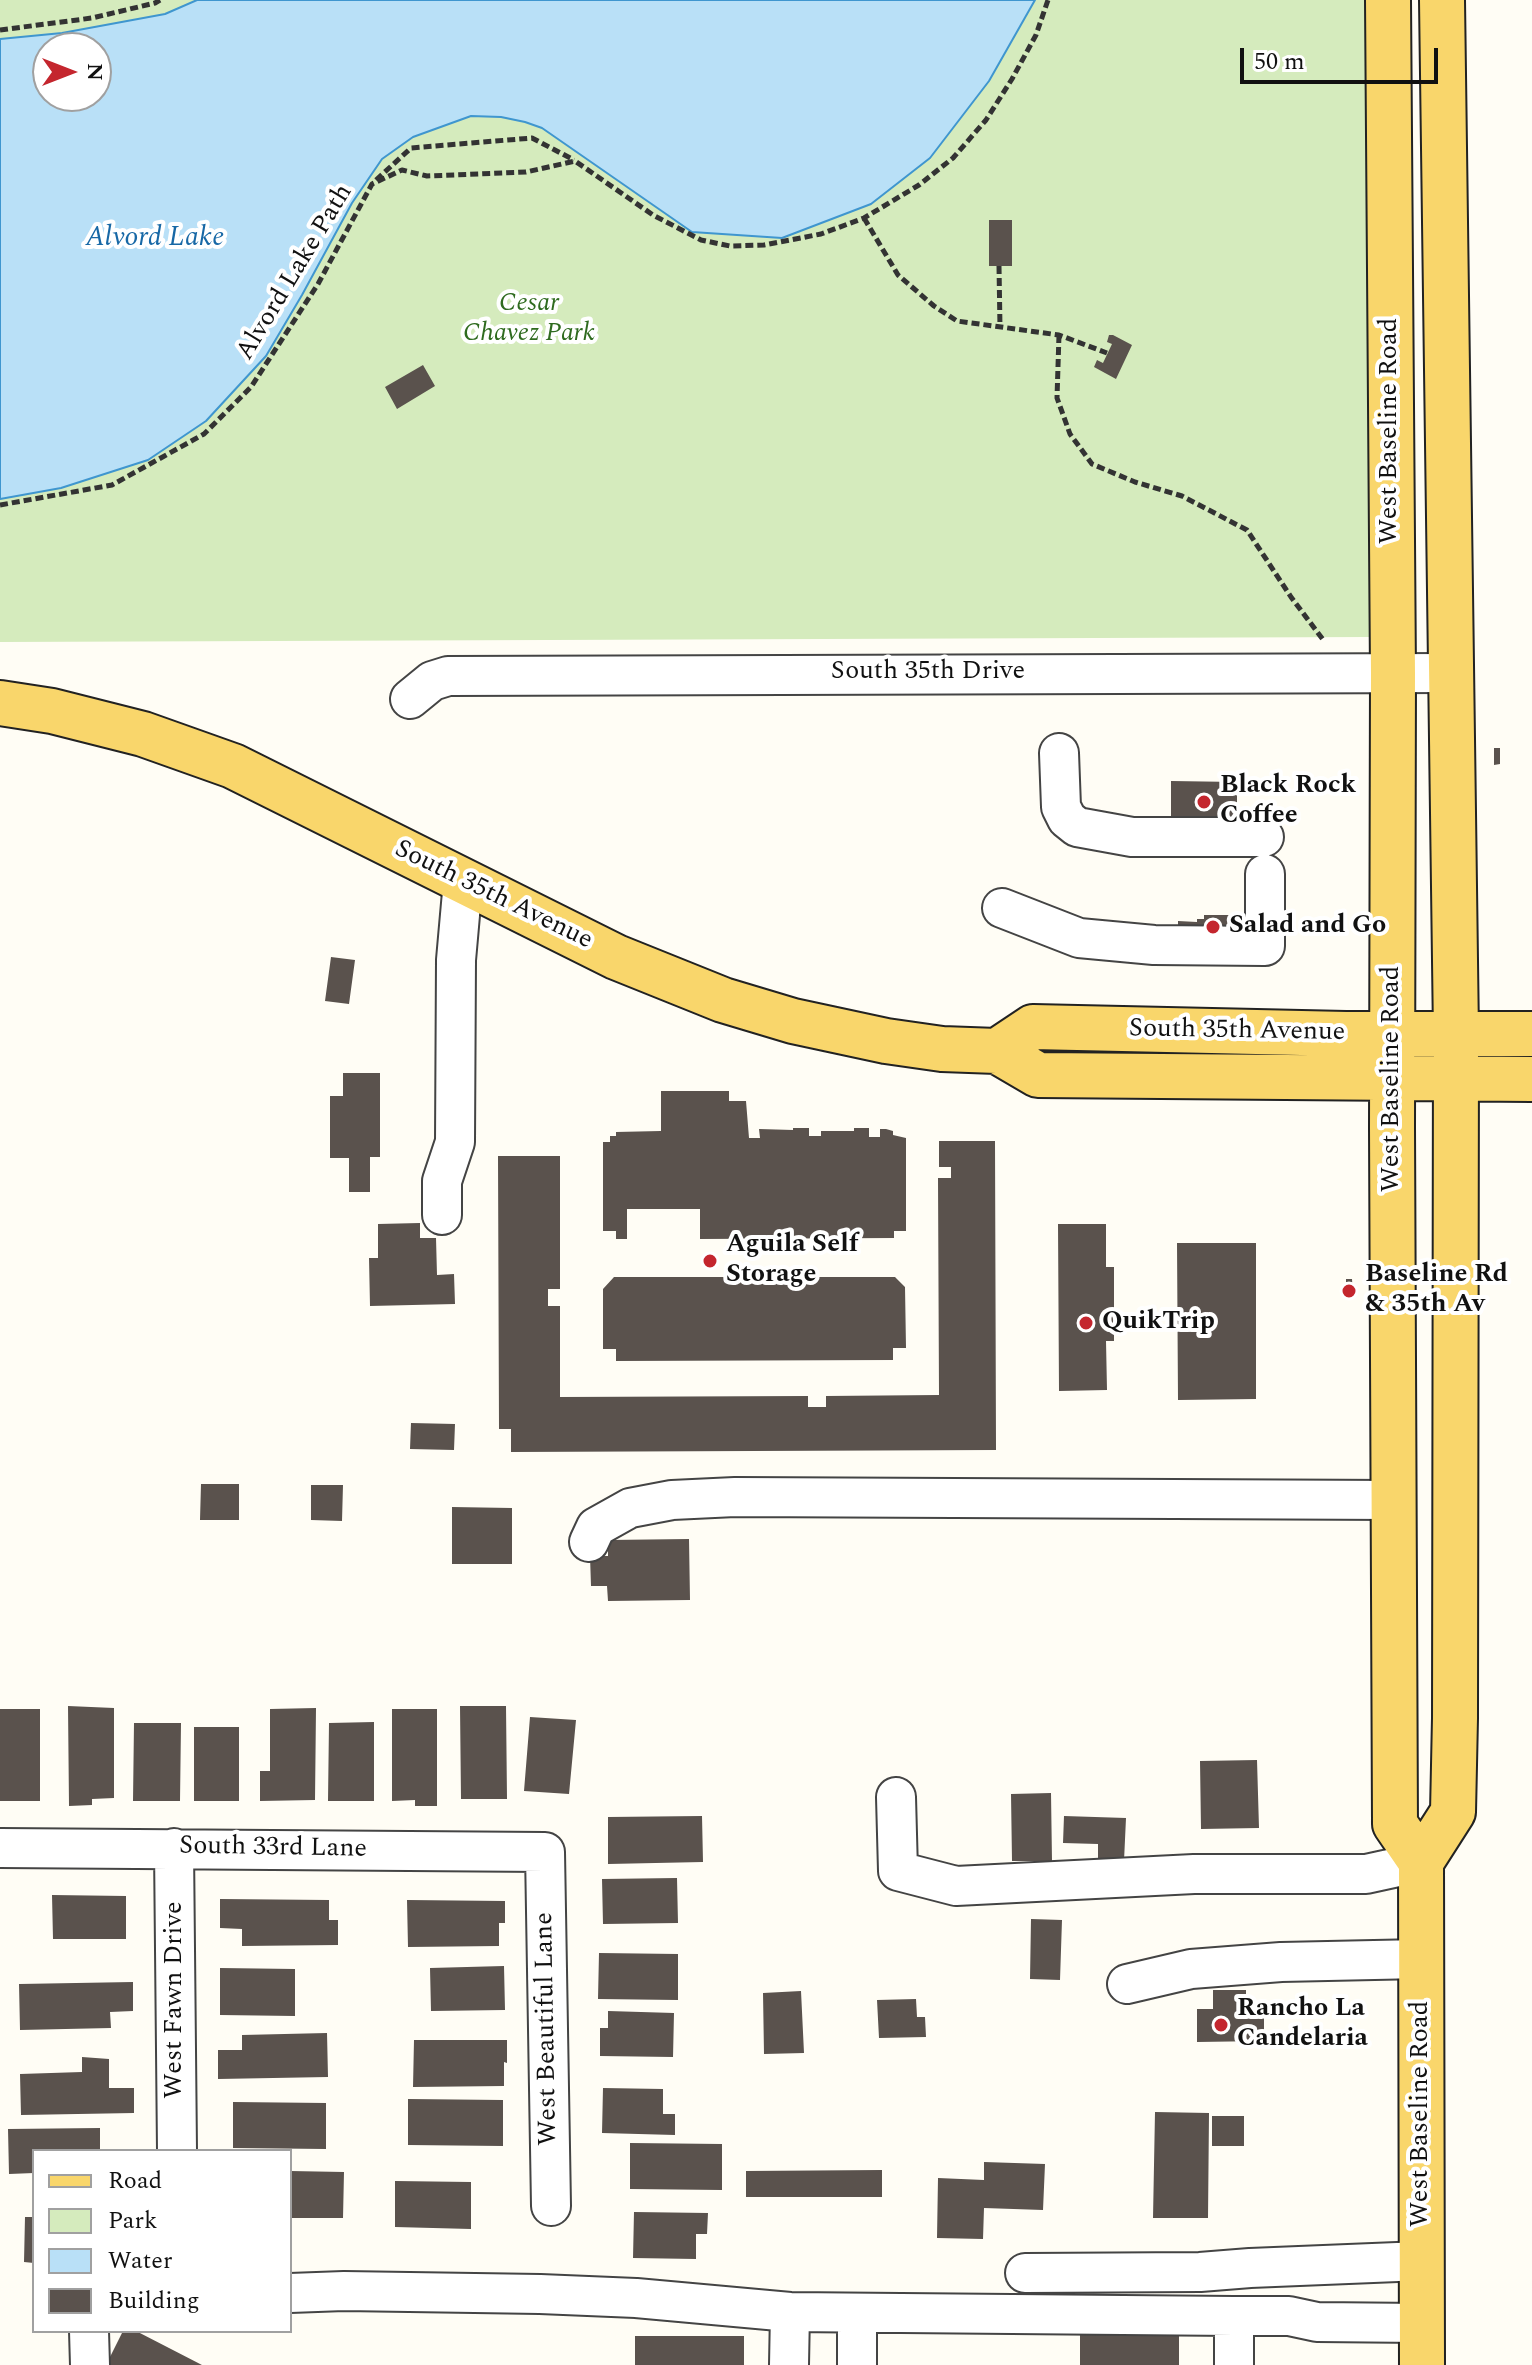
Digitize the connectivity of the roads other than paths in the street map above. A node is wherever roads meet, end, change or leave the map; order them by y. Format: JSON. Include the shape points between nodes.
{"nodes":[{"id":1,"x":1388,"y":0,"type":"edge"},
{"id":2,"x":1442,"y":0,"type":"edge"},
{"id":3,"x":1445,"y":308,"type":"junction"},
{"id":4,"x":1390,"y":310,"type":"junction"},
{"id":5,"x":1393,"y":673,"type":"junction"},
{"id":6,"x":1453,"y":673,"type":"junction"},
{"id":7,"x":410,"y":699,"type":"dead end"},
{"id":8,"x":0,"y":703,"type":"edge"},
{"id":9,"x":1059,"y":753,"type":"dead end"},
{"id":10,"x":463,"y":881,"type":"junction"},
{"id":11,"x":1002,"y":908,"type":"dead end"},
{"id":12,"x":1393,"y":1034,"type":"junction"},
{"id":13,"x":1456,"y":1034,"type":"junction"},
{"id":14,"x":1532,"y":1034,"type":"edge"},
{"id":15,"x":997,"y":1051,"type":"junction"},
{"id":16,"x":1392,"y":1078,"type":"junction"},
{"id":17,"x":1456,"y":1078,"type":"junction"},
{"id":18,"x":1532,"y":1079,"type":"edge"},
{"id":19,"x":442,"y":1215,"type":"dead end"},
{"id":20,"x":1394,"y":1444,"type":"junction"},
{"id":21,"x":1394,"y":1500,"type":"junction"},
{"id":22,"x":589,"y":1542,"type":"dead end"},
{"id":23,"x":1455,"y":1718,"type":"junction"},
{"id":24,"x":896,"y":1797,"type":"dead end"},
{"id":25,"x":0,"y":1848,"type":"edge"},
{"id":26,"x":174,"y":1848,"type":"junction"},
{"id":27,"x":545,"y":1852,"type":"joint"},
{"id":28,"x":1421,"y":1862,"type":"junction"},
{"id":29,"x":1421,"y":1959,"type":"junction"},
{"id":30,"x":1127,"y":1984,"type":"dead end"},
{"id":31,"x":177,"y":2149,"type":"edge"},
{"id":32,"x":551,"y":2206,"type":"dead end"},
{"id":33,"x":1422,"y":2261,"type":"junction"},
{"id":34,"x":1025,"y":2273,"type":"dead end"},
{"id":35,"x":292,"y":2293,"type":"edge"},
{"id":36,"x":790,"y":2312,"type":"junction"},
{"id":37,"x":857,"y":2313,"type":"junction"},
{"id":38,"x":1234,"y":2316,"type":"junction"},
{"id":39,"x":89,"y":2333,"type":"edge"},
{"id":40,"x":1422,"y":2344,"type":"edge"},
{"id":41,"x":90,"y":2365,"type":"edge"},
{"id":42,"x":789,"y":2365,"type":"edge"},
{"id":43,"x":857,"y":2365,"type":"edge"},
{"id":44,"x":1234,"y":2365,"type":"edge"}],
"edges":[{"from":1,"to":4,"type":"main road","name":"West Baseline Road"},
{"from":2,"to":3,"type":"main road","name":"West Baseline Road"},
{"from":3,"to":4,"type":"main road"},
{"from":3,"to":6,"type":"main road","name":"West Baseline Road"},
{"from":4,"to":5,"type":"main road","name":"West Baseline Road"},
{"from":5,"to":6,"type":"street","name":"South 35th Drive"},
{"from":5,"to":7,"type":"street","name":"South 35th Drive","via":[[448,676],[432,681]]},
{"from":5,"to":12,"type":"main road","name":"West Baseline Road"},
{"from":6,"to":13,"type":"main road","name":"West Baseline Road"},
{"from":8,"to":10,"type":"main road","name":"South 35th Avenue","via":[[143,734],[233,766]]},
{"from":9,"to":11,"type":"street","via":[[1061,807],[1077,827],[1265,856],[1265,946],[1079,938]]},
{"from":10,"to":15,"type":"main road","name":"South 35th Avenue","via":[[616,957],[723,1000],[867,1038]]},
{"from":10,"to":19,"type":"street","via":[[456,960],[455,1142],[442,1181]]},
{"from":12,"to":13,"type":"main road","name":"South 35th Avenue"},
{"from":12,"to":15,"type":"main road","name":"South 35th Avenue","via":[[1033,1027]]},
{"from":12,"to":16,"type":"main road","name":"West Baseline Road"},
{"from":13,"to":14,"type":"main road","name":"South 35th Avenue"},
{"from":13,"to":17,"type":"main road"},
{"from":15,"to":16,"type":"main road","name":"South 35th Avenue","via":[[1038,1075]]},
{"from":16,"to":17,"type":"main road","name":"South 35th Avenue"},
{"from":16,"to":20,"type":"main road","name":"West Baseline Road"},
{"from":17,"to":18,"type":"main road","name":"South 35th Avenue"},
{"from":17,"to":23,"type":"main road"},
{"from":20,"to":21,"type":"main road","name":"West Baseline Road"},
{"from":20,"to":23,"type":"main road","via":[[1418,1466],[1430,1647]]},
{"from":21,"to":22,"type":"street","via":[[672,1500],[630,1508],[596,1527]]},
{"from":21,"to":28,"type":"main road","name":"West Baseline Road","via":[[1395,1824]]},
{"from":23,"to":28,"type":"main road","via":[[1453,1812]]},
{"from":24,"to":28,"type":"street","via":[[898,1871],[956,1886],[1194,1874],[1366,1874]]},
{"from":25,"to":26,"type":"street","name":"South 33rd Lane"},
{"from":26,"to":27,"type":"street","name":"South 33rd Lane"},
{"from":26,"to":31,"type":"street","name":"West Fawn Drive"},
{"from":27,"to":32,"type":"street","name":"West Beautiful Lane"},
{"from":28,"to":29,"type":"main road","name":"West Baseline Road"},
{"from":29,"to":30,"type":"street","via":[[1191,1969]]},
{"from":29,"to":33,"type":"main road","name":"West Baseline Road"},
{"from":33,"to":34,"type":"street","via":[[1200,2272]]},
{"from":33,"to":40,"type":"main road","name":"West Baseline Road"},
{"from":35,"to":36,"type":"street","via":[[540,2294]]},
{"from":36,"to":37,"type":"street"},
{"from":36,"to":42,"type":"street"},
{"from":37,"to":38,"type":"street"},
{"from":37,"to":43,"type":"street"},
{"from":38,"to":40,"type":"street","via":[[1289,2316]]},
{"from":38,"to":44,"type":"street"},
{"from":39,"to":41,"type":"street"}]}
